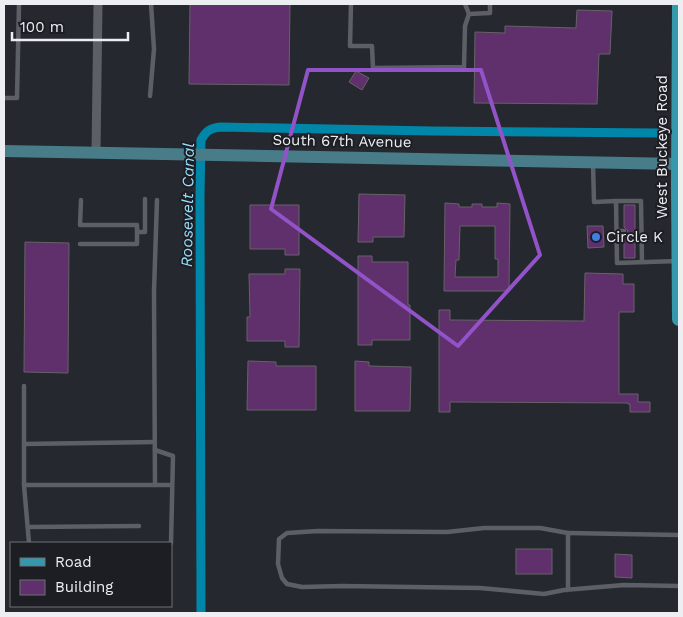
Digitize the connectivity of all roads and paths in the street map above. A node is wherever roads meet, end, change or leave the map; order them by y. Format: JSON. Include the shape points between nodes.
{"nodes":[{"id":1,"x":19,"y":4,"type":"edge"},
{"id":2,"x":98,"y":4,"type":"edge"},
{"id":3,"x":151,"y":4,"type":"edge"},
{"id":4,"x":351,"y":4,"type":"edge"},
{"id":5,"x":465,"y":4,"type":"edge"},
{"id":6,"x":490,"y":4,"type":"edge"},
{"id":7,"x":679,"y":4,"type":"edge"},
{"id":8,"x":469,"y":14,"type":"junction"},
{"id":9,"x":150,"y":96,"type":"dead end"},
{"id":10,"x":4,"y":98,"type":"edge"},
{"id":11,"x":4,"y":151,"type":"edge"},
{"id":12,"x":96,"y":152,"type":"junction"},
{"id":13,"x":593,"y":162,"type":"junction"},
{"id":14,"x":678,"y":164,"type":"edge"},
{"id":15,"x":144,"y":199,"type":"dead end"},
{"id":16,"x":81,"y":200,"type":"dead end"},
{"id":17,"x":157,"y":200,"type":"dead end"},
{"id":18,"x":616,"y":201,"type":"junction"},
{"id":19,"x":624,"y":230,"type":"dead end"},
{"id":20,"x":641,"y":230,"type":"junction"},
{"id":21,"x":617,"y":231,"type":"junction"},
{"id":22,"x":634,"y":231,"type":"dead end"},
{"id":23,"x":137,"y":232,"type":"junction"},
{"id":24,"x":679,"y":233,"type":"edge"},
{"id":25,"x":80,"y":244,"type":"dead end"},
{"id":26,"x":679,"y":261,"type":"edge"},
{"id":27,"x":642,"y":262,"type":"junction"},
{"id":28,"x":679,"y":320,"type":"edge"},
{"id":29,"x":24,"y":386,"type":"dead end"},
{"id":30,"x":155,"y":442,"type":"junction"},
{"id":31,"x":24,"y":444,"type":"junction"},
{"id":32,"x":155,"y":450,"type":"junction"},
{"id":33,"x":156,"y":485,"type":"junction"},
{"id":34,"x":172,"y":485,"type":"junction"},
{"id":35,"x":24,"y":486,"type":"junction"},
{"id":36,"x":139,"y":526,"type":"dead end"},
{"id":37,"x":28,"y":527,"type":"junction"},
{"id":38,"x":568,"y":533,"type":"junction"},
{"id":39,"x":679,"y":536,"type":"edge"},
{"id":40,"x":29,"y":542,"type":"edge"},
{"id":41,"x":170,"y":542,"type":"edge"},
{"id":42,"x":679,"y":586,"type":"edge"},
{"id":43,"x":568,"y":590,"type":"junction"}],
"edges":[{"from":1,"to":10,"type":"lane","via":[[17,98]]},
{"from":2,"to":12,"type":"street"},
{"from":3,"to":9,"type":"lane","via":[[154,49]]},
{"from":4,"to":8,"type":"lane","via":[[350,46],[372,46],[372,68],[464,67],[465,26]]},
{"from":5,"to":8,"type":"lane"},
{"from":6,"to":8,"type":"lane","via":[[490,13]]},
{"from":7,"to":14,"type":"main road","name":"West Buckeye Road"},
{"from":11,"to":12,"type":"main road","name":"South 67th Avenue"},
{"from":12,"to":13,"type":"main road","name":"South 67th Avenue"},
{"from":13,"to":14,"type":"main road","name":"South 67th Avenue"},
{"from":13,"to":18,"type":"lane","via":[[594,202]]},
{"from":14,"to":24,"type":"main road","name":"West Buckeye Road"},
{"from":15,"to":23,"type":"lane","via":[[145,232]]},
{"from":16,"to":23,"type":"lane","via":[[80,225],[137,225]]},
{"from":17,"to":30,"type":"lane"},
{"from":18,"to":20,"type":"lane","via":[[641,201]]},
{"from":18,"to":21,"type":"lane"},
{"from":19,"to":21,"type":"lane"},
{"from":20,"to":22,"type":"lane"},
{"from":20,"to":27,"type":"lane"},
{"from":21,"to":27,"type":"lane","via":[[617,263]]},
{"from":23,"to":25,"type":"lane","via":[[136,244]]},
{"from":24,"to":26,"type":"main road","name":"West Buckeye Road"},
{"from":26,"to":27,"type":"lane"},
{"from":26,"to":28,"type":"main road","name":"West Buckeye Road"},
{"from":29,"to":31,"type":"lane"},
{"from":30,"to":31,"type":"lane"},
{"from":30,"to":32,"type":"lane"},
{"from":31,"to":35,"type":"lane"},
{"from":32,"to":33,"type":"lane"},
{"from":32,"to":34,"type":"lane","via":[[173,456]]},
{"from":33,"to":34,"type":"lane"},
{"from":33,"to":35,"type":"lane"},
{"from":34,"to":41,"type":"lane"},
{"from":35,"to":37,"type":"lane"},
{"from":36,"to":37,"type":"lane"},
{"from":37,"to":40,"type":"lane"},
{"from":38,"to":39,"type":"lane"},
{"from":38,"to":43,"type":"lane"},
{"from":38,"to":43,"type":"lane","via":[[540,528],[484,528],[447,532],[287,533],[279,538],[278,564],[287,584],[302,587],[480,588],[544,594]]},
{"from":42,"to":43,"type":"lane","via":[[624,585]]}]}
